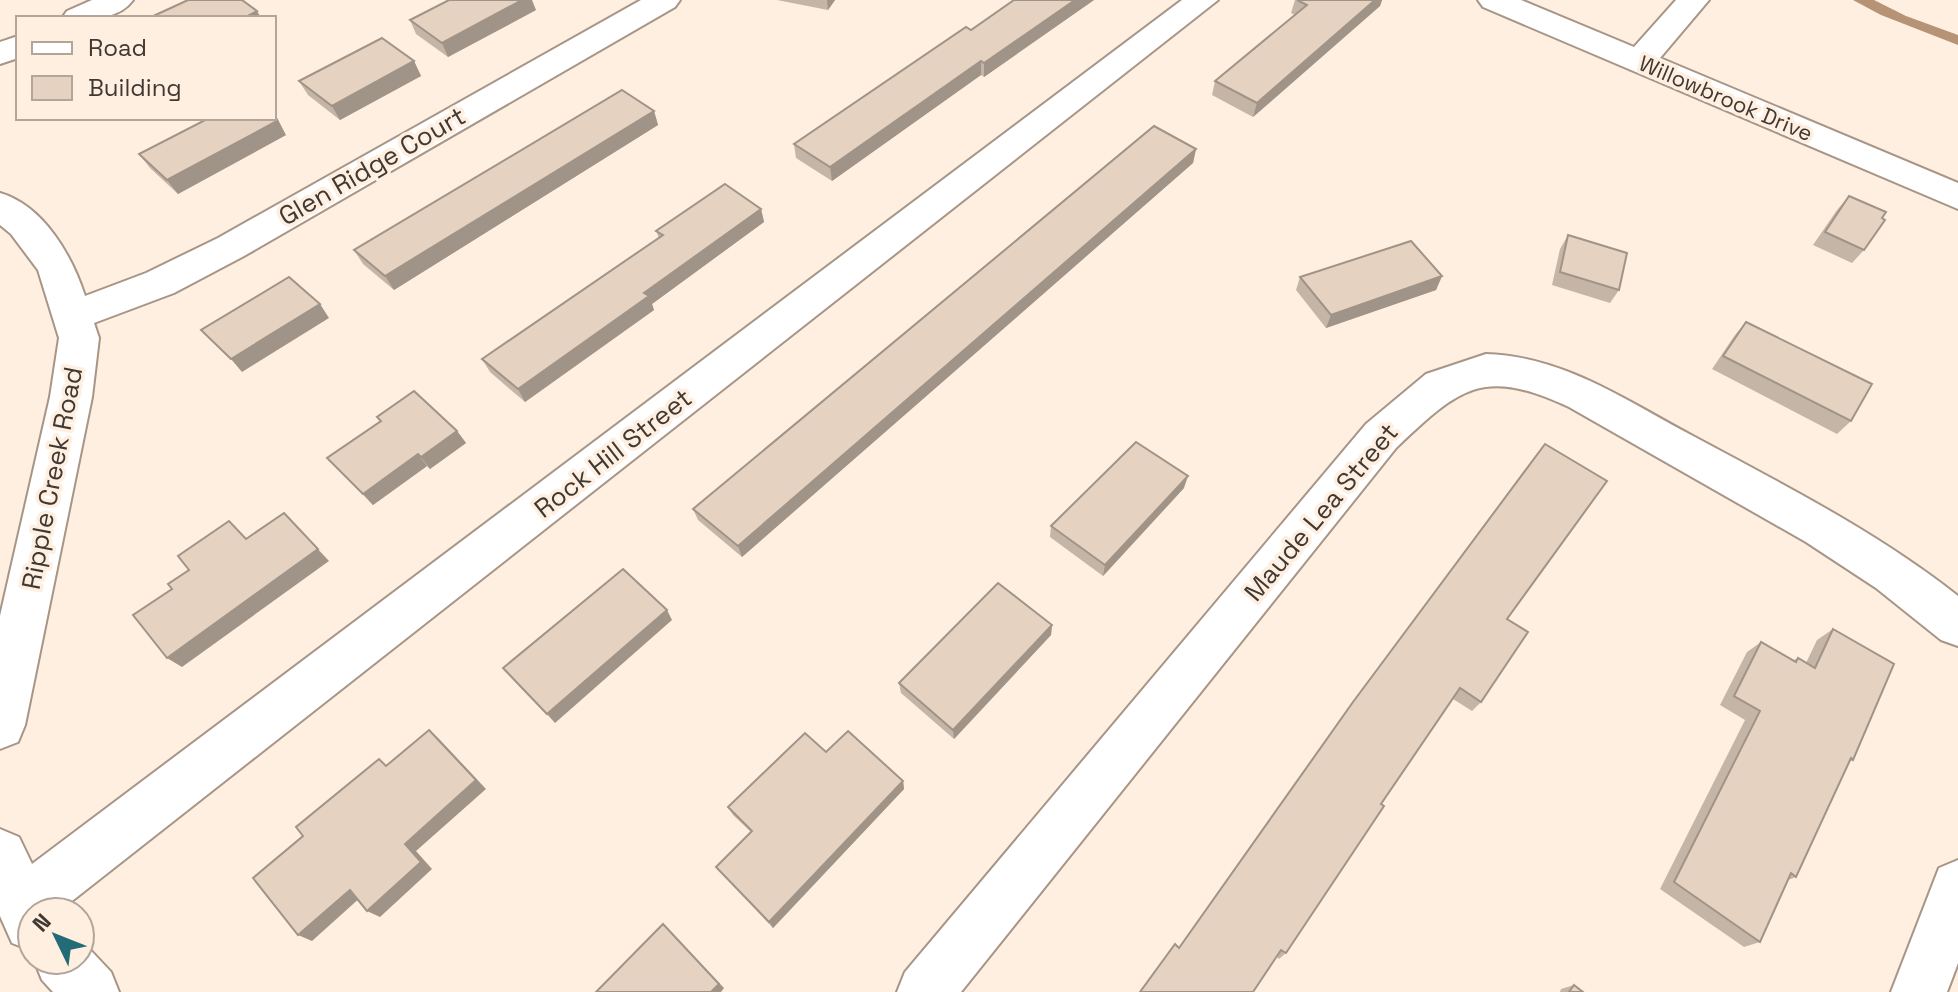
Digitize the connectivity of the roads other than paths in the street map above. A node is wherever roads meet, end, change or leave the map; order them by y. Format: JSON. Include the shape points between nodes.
{"nodes":[{"id":1,"x":117,"y":0,"type":"edge"},
{"id":2,"x":664,"y":0,"type":"edge"},
{"id":3,"x":1202,"y":0,"type":"edge"},
{"id":4,"x":1494,"y":0,"type":"edge"},
{"id":5,"x":1693,"y":0,"type":"edge"},
{"id":6,"x":82,"y":16,"type":"edge"},
{"id":7,"x":1640,"y":61,"type":"junction"},
{"id":8,"x":1958,"y":197,"type":"edge"},
{"id":9,"x":0,"y":206,"type":"edge"},
{"id":10,"x":72,"y":316,"type":"junction"},
{"id":11,"x":1958,"y":625,"type":"edge"},
{"id":12,"x":0,"y":725,"type":"edge"},
{"id":13,"x":0,"y":856,"type":"edge"},
{"id":14,"x":1958,"y":887,"type":"edge"},
{"id":15,"x":19,"y":896,"type":"edge"},
{"id":16,"x":51,"y":896,"type":"edge"},
{"id":17,"x":76,"y":976,"type":"edge"},
{"id":18,"x":91,"y":992,"type":"edge"},
{"id":19,"x":925,"y":992,"type":"edge"},
{"id":20,"x":1919,"y":992,"type":"edge"}],
"edges":[{"from":1,"to":6,"type":"street"},
{"from":2,"to":10,"type":"street","name":"Glen Ridge Court","via":[[231,247],[160,283]]},
{"from":3,"to":16,"type":"street","name":"Rock Hill Street"},
{"from":4,"to":7,"type":"street","name":"Willowbrook Drive"},
{"from":5,"to":7,"type":"street"},
{"from":7,"to":8,"type":"street","name":"Willowbrook Drive"},
{"from":9,"to":10,"type":"street","name":"Ripple Creek Road","via":[[24,225],[56,266]]},
{"from":10,"to":12,"type":"street","name":"Ripple Creek Road","via":[[79,338],[71,397]]},
{"from":11,"to":19,"type":"street","name":"Maude Lea Street","via":[[1816,524],[1579,395],[1532,375],[1490,370],[1456,376],[1432,390],[1381,436]]},
{"from":13,"to":15,"type":"street"},
{"from":14,"to":20,"type":"street"},
{"from":17,"to":18,"type":"street"}]}
